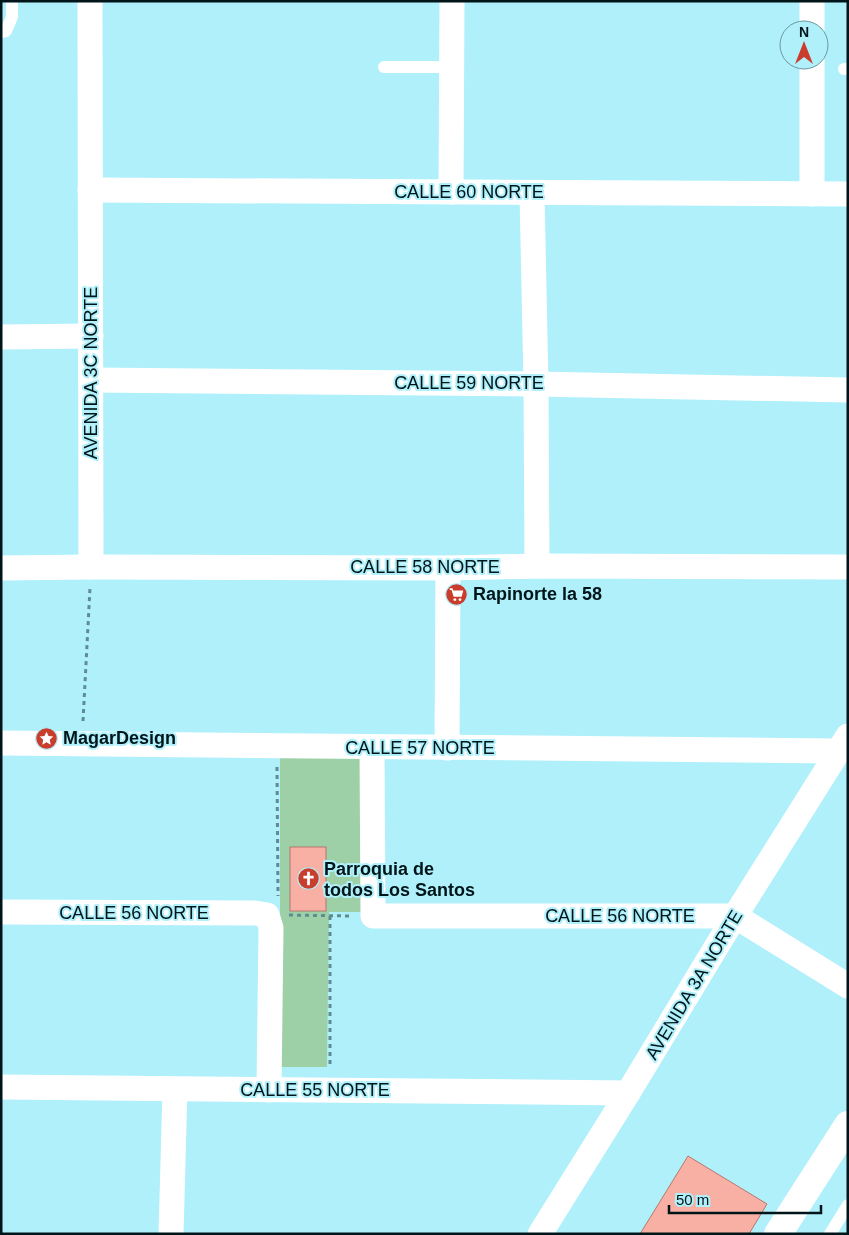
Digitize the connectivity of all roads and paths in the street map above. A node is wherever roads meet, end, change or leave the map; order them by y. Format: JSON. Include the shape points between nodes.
{"nodes":[{"id":1,"x":12,"y":1,"type":"edge"},
{"id":2,"x":90,"y":1,"type":"edge"},
{"id":3,"x":452,"y":1,"type":"edge"},
{"id":4,"x":812,"y":1,"type":"edge"},
{"id":5,"x":812,"y":20,"type":"edge"},
{"id":6,"x":1,"y":32,"type":"edge"},
{"id":7,"x":384,"y":67,"type":"dead end"},
{"id":8,"x":452,"y":67,"type":"junction"},
{"id":9,"x":812,"y":70,"type":"edge"},
{"id":10,"x":90,"y":190,"type":"junction"},
{"id":11,"x":451,"y":192,"type":"junction"},
{"id":12,"x":532,"y":193,"type":"junction"},
{"id":13,"x":812,"y":194,"type":"junction"},
{"id":14,"x":848,"y":194,"type":"edge"},
{"id":15,"x":91,"y":336,"type":"junction"},
{"id":16,"x":1,"y":337,"type":"edge"},
{"id":17,"x":91,"y":380,"type":"junction"},
{"id":18,"x":536,"y":384,"type":"junction"},
{"id":19,"x":848,"y":390,"type":"edge"},
{"id":20,"x":537,"y":566,"type":"junction"},
{"id":21,"x":91,"y":567,"type":"junction"},
{"id":22,"x":848,"y":567,"type":"edge"},
{"id":23,"x":1,"y":568,"type":"edge"},
{"id":24,"x":448,"y":568,"type":"junction"},
{"id":25,"x":1,"y":743,"type":"edge"},
{"id":26,"x":843,"y":743,"type":"edge"},
{"id":27,"x":82,"y":745,"type":"junction"},
{"id":28,"x":277,"y":746,"type":"junction"},
{"id":29,"x":372,"y":747,"type":"junction"},
{"id":30,"x":447,"y":748,"type":"junction"},
{"id":31,"x":1,"y":912,"type":"edge"},
{"id":32,"x":277,"y":912,"type":"junction"},
{"id":33,"x":735,"y":916,"type":"junction"},
{"id":34,"x":848,"y":986,"type":"edge"},
{"id":35,"x":1,"y":1087,"type":"edge"},
{"id":36,"x":175,"y":1089,"type":"junction"},
{"id":37,"x":269,"y":1090,"type":"junction"},
{"id":38,"x":330,"y":1090,"type":"junction"},
{"id":39,"x":628,"y":1093,"type":"junction"},
{"id":40,"x":848,"y":1125,"type":"edge"},
{"id":41,"x":848,"y":1205,"type":"edge"},
{"id":42,"x":171,"y":1234,"type":"edge"},
{"id":43,"x":540,"y":1234,"type":"edge"},
{"id":44,"x":778,"y":1234,"type":"edge"},
{"id":45,"x":830,"y":1234,"type":"edge"}],
"edges":[{"from":1,"to":6,"type":"lane","via":[[12,16],[6,31]]},
{"from":2,"to":10,"type":"street","name":"AVENIDA 3C NORTE"},
{"from":3,"to":8,"type":"street"},
{"from":4,"to":5,"type":"street"},
{"from":7,"to":8,"type":"lane"},
{"from":8,"to":11,"type":"street"},
{"from":9,"to":13,"type":"street"},
{"from":10,"to":11,"type":"street","name":"CALLE 60 NORTE"},
{"from":10,"to":15,"type":"street","name":"AVENIDA 3C NORTE"},
{"from":11,"to":12,"type":"street","name":"CALLE 60 NORTE"},
{"from":12,"to":13,"type":"street","name":"CALLE 60 NORTE"},
{"from":12,"to":18,"type":"street"},
{"from":13,"to":14,"type":"street","name":"CALLE 60 NORTE"},
{"from":15,"to":16,"type":"street"},
{"from":15,"to":17,"type":"street","name":"AVENIDA 3C NORTE"},
{"from":17,"to":18,"type":"street","name":"CALLE 59 NORTE"},
{"from":17,"to":21,"type":"street","name":"AVENIDA 3C NORTE"},
{"from":18,"to":19,"type":"street","name":"CALLE 59 NORTE"},
{"from":18,"to":20,"type":"street"},
{"from":20,"to":22,"type":"street","name":"CALLE 58 NORTE"},
{"from":20,"to":24,"type":"street","name":"CALLE 58 NORTE"},
{"from":21,"to":23,"type":"street","name":"CALLE 58 NORTE"},
{"from":21,"to":24,"type":"street","name":"CALLE 58 NORTE"},
{"from":21,"to":27,"type":"path"},
{"from":24,"to":30,"type":"street"},
{"from":25,"to":27,"type":"street","name":"CALLE 57 NORTE"},
{"from":26,"to":30,"type":"street","name":"CALLE 57 NORTE"},
{"from":26,"to":33,"type":"street","name":"AVENIDA 3A NORTE"},
{"from":27,"to":28,"type":"street","name":"CALLE 57 NORTE"},
{"from":28,"to":29,"type":"street","name":"CALLE 57 NORTE"},
{"from":28,"to":32,"type":"path"},
{"from":29,"to":30,"type":"street","name":"CALLE 57 NORTE"},
{"from":29,"to":33,"type":"street","name":"CALLE 56 NORTE","via":[[374,916]]},
{"from":31,"to":32,"type":"street","name":"CALLE 56 NORTE"},
{"from":32,"to":37,"type":"street","via":[[271,928]]},
{"from":32,"to":38,"type":"path","via":[[330,916]]},
{"from":33,"to":34,"type":"street"},
{"from":33,"to":39,"type":"street","name":"AVENIDA 3A NORTE"},
{"from":35,"to":36,"type":"street","name":"CALLE 55 NORTE"},
{"from":36,"to":37,"type":"street","name":"CALLE 55 NORTE"},
{"from":36,"to":42,"type":"street"},
{"from":37,"to":38,"type":"street","name":"CALLE 55 NORTE"},
{"from":38,"to":39,"type":"street","name":"CALLE 55 NORTE"},
{"from":39,"to":43,"type":"street","name":"AVENIDA 3A NORTE"},
{"from":40,"to":44,"type":"street"},
{"from":41,"to":45,"type":"lane"}]}
